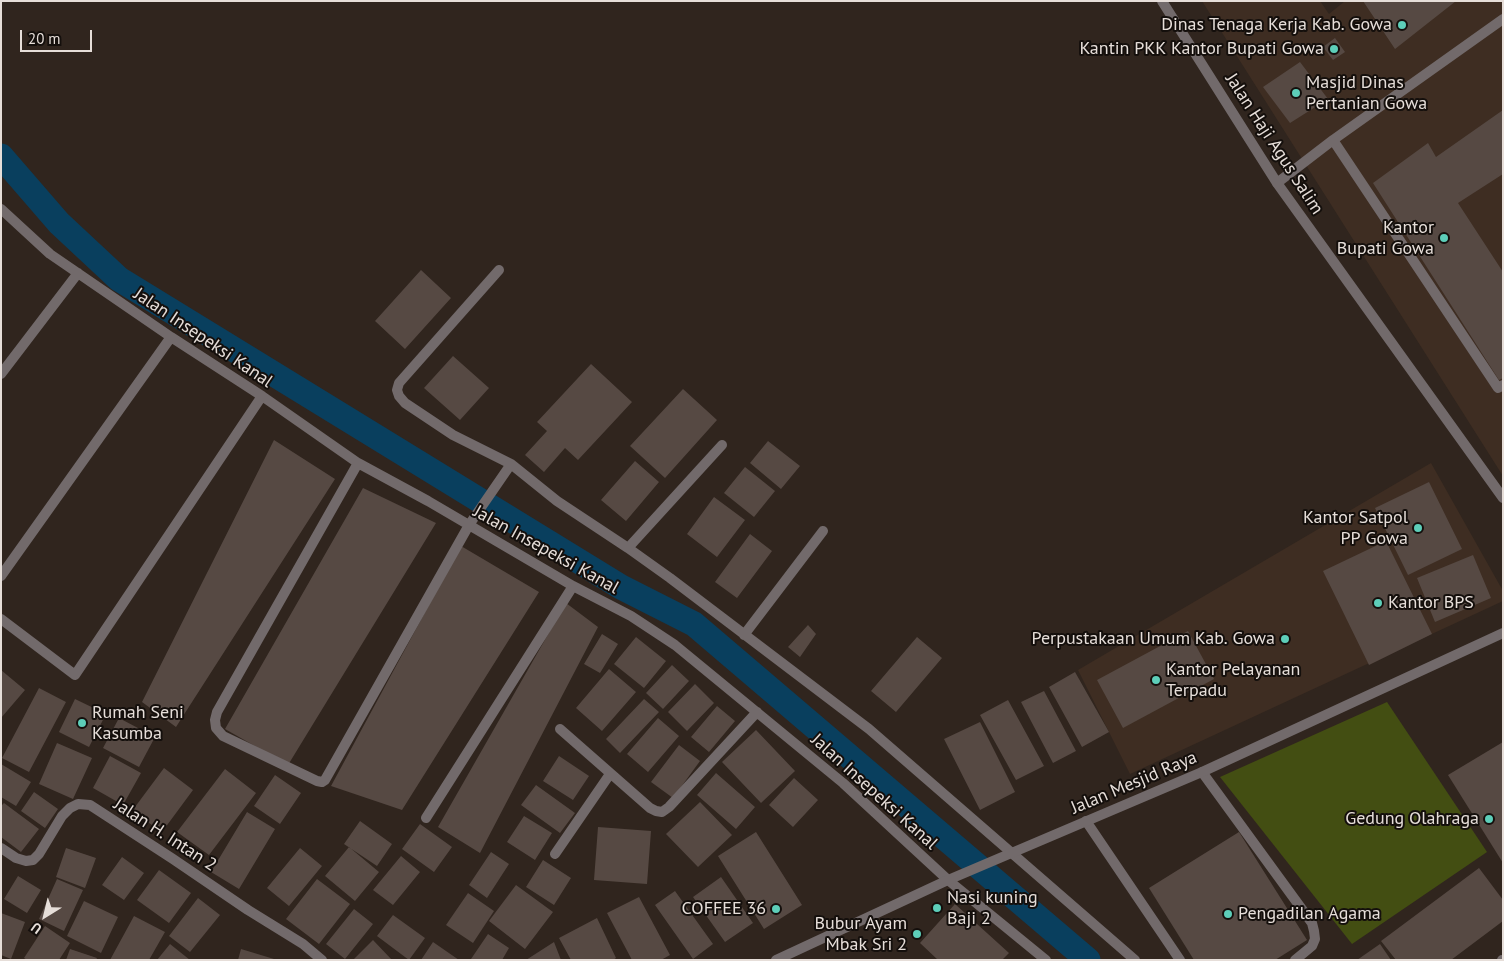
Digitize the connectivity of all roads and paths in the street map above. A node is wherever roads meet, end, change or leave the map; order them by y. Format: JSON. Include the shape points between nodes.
{"nodes":[{"id":1,"x":1162,"y":1,"type":"edge"},
{"id":2,"x":1503,"y":19,"type":"edge"},
{"id":3,"x":1333,"y":140,"type":"junction"},
{"id":4,"x":1277,"y":183,"type":"junction"},
{"id":5,"x":1,"y":209,"type":"edge"},
{"id":6,"x":499,"y":270,"type":"dead end"},
{"id":7,"x":78,"y":273,"type":"junction"},
{"id":8,"x":171,"y":337,"type":"junction"},
{"id":9,"x":1,"y":374,"type":"edge"},
{"id":10,"x":1501,"y":389,"type":"edge"},
{"id":11,"x":262,"y":396,"type":"junction"},
{"id":12,"x":722,"y":445,"type":"dead end"},
{"id":13,"x":358,"y":463,"type":"junction"},
{"id":14,"x":509,"y":467,"type":"junction"},
{"id":15,"x":1503,"y":498,"type":"edge"},
{"id":16,"x":469,"y":525,"type":"junction"},
{"id":17,"x":823,"y":531,"type":"dead end"},
{"id":18,"x":628,"y":548,"type":"junction"},
{"id":19,"x":1,"y":576,"type":"edge"},
{"id":20,"x":573,"y":586,"type":"junction"},
{"id":21,"x":1,"y":619,"type":"edge"},
{"id":22,"x":1503,"y":633,"type":"edge"},
{"id":23,"x":744,"y":635,"type":"junction"},
{"id":24,"x":757,"y":712,"type":"junction"},
{"id":25,"x":560,"y":729,"type":"dead end"},
{"id":26,"x":1202,"y":772,"type":"junction"},
{"id":27,"x":610,"y":774,"type":"junction"},
{"id":28,"x":426,"y":818,"type":"dead end"},
{"id":29,"x":1086,"y":821,"type":"junction"},
{"id":30,"x":1,"y":848,"type":"edge"},
{"id":31,"x":555,"y":854,"type":"dead end"},
{"id":32,"x":1008,"y":854,"type":"junction"},
{"id":33,"x":952,"y":878,"type":"junction"},
{"id":34,"x":322,"y":960,"type":"edge"},
{"id":35,"x":776,"y":960,"type":"edge"},
{"id":36,"x":1046,"y":960,"type":"edge"},
{"id":37,"x":1135,"y":960,"type":"edge"},
{"id":38,"x":1180,"y":960,"type":"edge"},
{"id":39,"x":1295,"y":960,"type":"edge"}],
"edges":[{"from":1,"to":4,"type":"street","name":"Jalan Haji Agus Salim"},
{"from":2,"to":3,"type":"street"},
{"from":3,"to":4,"type":"street"},
{"from":3,"to":10,"type":"street"},
{"from":4,"to":15,"type":"street","name":"Jalan Haji Agus Salim"},
{"from":5,"to":7,"type":"street","name":"Jalan Insepeksi Kanal","via":[[50,254]]},
{"from":6,"to":14,"type":"street","via":[[399,383],[397,390],[405,403]]},
{"from":7,"to":8,"type":"street","name":"Jalan Insepeksi Kanal"},
{"from":7,"to":9,"type":"street"},
{"from":8,"to":11,"type":"street","name":"Jalan Insepeksi Kanal"},
{"from":8,"to":19,"type":"street"},
{"from":11,"to":13,"type":"street","name":"Jalan Insepeksi Kanal"},
{"from":11,"to":21,"type":"street","via":[[75,675]]},
{"from":12,"to":18,"type":"street"},
{"from":13,"to":16,"type":"street","name":"Jalan Insepeksi Kanal"},
{"from":13,"to":16,"type":"street","via":[[217,712],[216,728],[223,736],[317,781],[325,780]]},
{"from":14,"to":16,"type":"street"},
{"from":14,"to":18,"type":"street"},
{"from":16,"to":20,"type":"street","name":"Jalan Insepeksi Kanal"},
{"from":17,"to":23,"type":"street"},
{"from":18,"to":23,"type":"street"},
{"from":20,"to":24,"type":"street","name":"Jalan Insepeksi Kanal","via":[[631,616],[675,645]]},
{"from":20,"to":28,"type":"street"},
{"from":22,"to":26,"type":"street","name":"Jalan Mesjid Raya"},
{"from":23,"to":32,"type":"street","via":[[869,729]]},
{"from":24,"to":27,"type":"street","via":[[662,812],[650,808]]},
{"from":24,"to":33,"type":"street","name":"Jalan Insepeksi Kanal"},
{"from":25,"to":27,"type":"street"},
{"from":26,"to":29,"type":"street","name":"Jalan Mesjid Raya"},
{"from":26,"to":39,"type":"street","via":[[1312,923],[1315,939],[1312,946]]},
{"from":27,"to":31,"type":"street"},
{"from":29,"to":32,"type":"street","name":"Jalan Mesjid Raya"},
{"from":29,"to":38,"type":"street"},
{"from":30,"to":34,"type":"street","name":"Jalan H. Intan 2","via":[[16,858],[33,860],[70,808],[78,804],[90,805],[303,944]]},
{"from":32,"to":33,"type":"street","name":"Jalan Mesjid Raya"},
{"from":32,"to":37,"type":"street"},
{"from":33,"to":35,"type":"street","name":"Jalan Mesjid Raya"},
{"from":33,"to":36,"type":"street","name":"Jalan Insepeksi Kanal"}]}
